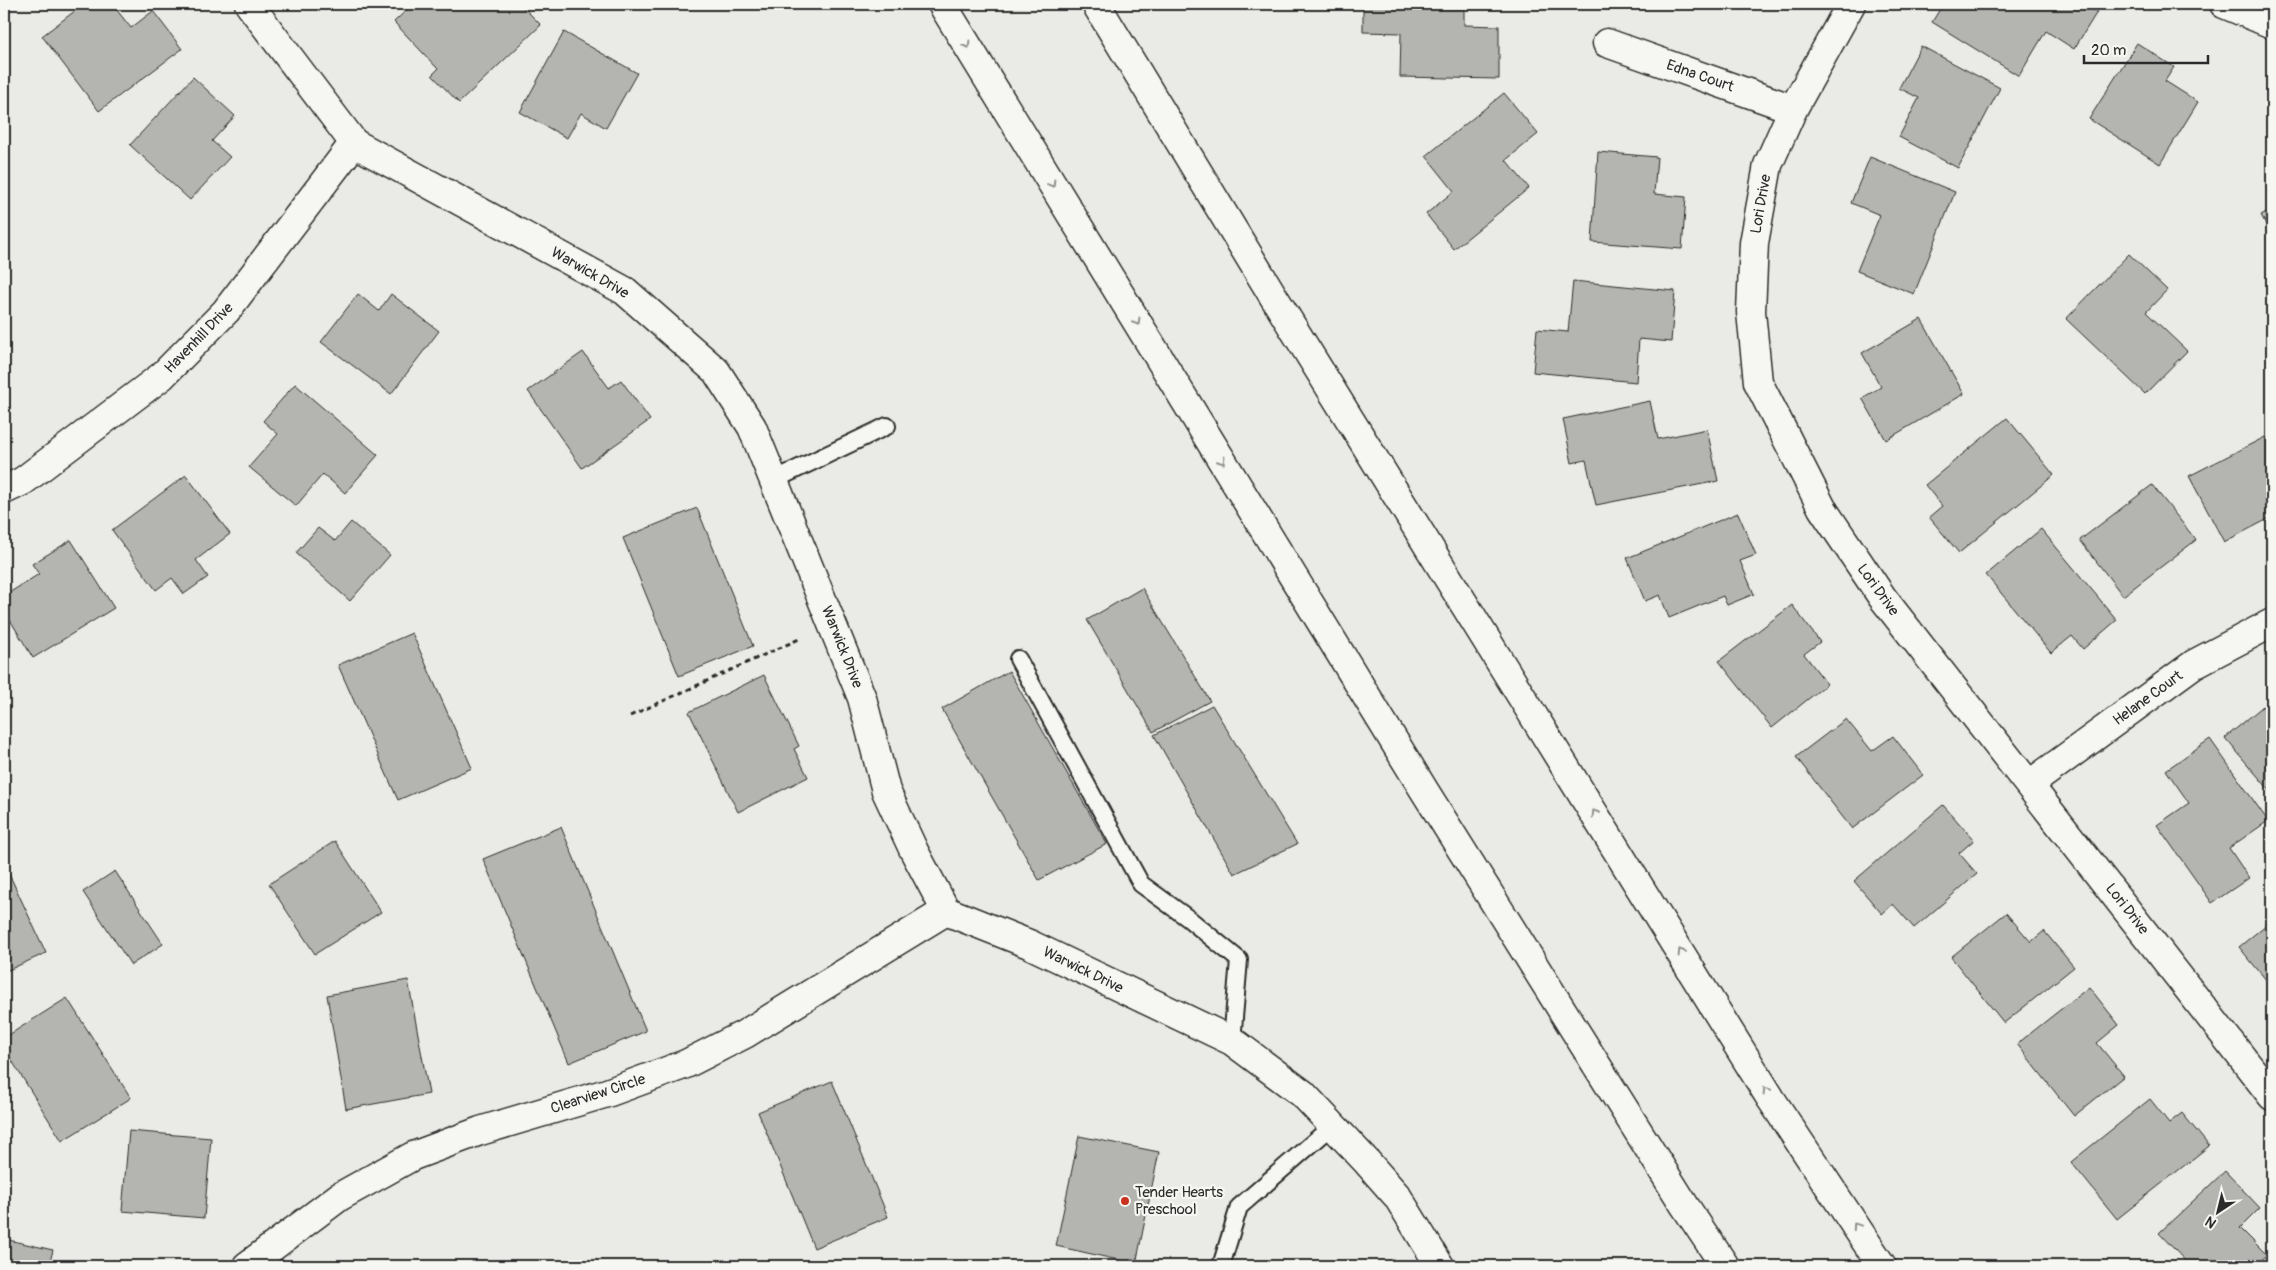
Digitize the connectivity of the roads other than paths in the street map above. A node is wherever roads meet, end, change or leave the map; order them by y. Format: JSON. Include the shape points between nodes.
{"nodes":[{"id":1,"x":249,"y":4,"type":"edge"},
{"id":2,"x":942,"y":4,"type":"edge"},
{"id":3,"x":1096,"y":4,"type":"edge"},
{"id":4,"x":1851,"y":4,"type":"edge"},
{"id":5,"x":2224,"y":4,"type":"edge"},
{"id":6,"x":2272,"y":24,"type":"edge"},
{"id":7,"x":1607,"y":43,"type":"dead end"},
{"id":8,"x":1794,"y":109,"type":"junction"},
{"id":9,"x":354,"y":144,"type":"junction"},
{"id":10,"x":887,"y":426,"type":"dead end"},
{"id":11,"x":774,"y":480,"type":"junction"},
{"id":12,"x":4,"y":490,"type":"edge"},
{"id":13,"x":2272,"y":623,"type":"edge"},
{"id":14,"x":1018,"y":659,"type":"dead end"},
{"id":15,"x":2030,"y":784,"type":"junction"},
{"id":16,"x":946,"y":911,"type":"junction"},
{"id":17,"x":1232,"y":1041,"type":"junction"},
{"id":18,"x":2272,"y":1096,"type":"edge"},
{"id":19,"x":1332,"y":1126,"type":"junction"},
{"id":20,"x":247,"y":1266,"type":"edge"},
{"id":21,"x":1221,"y":1266,"type":"edge"},
{"id":22,"x":1440,"y":1266,"type":"edge"},
{"id":23,"x":1725,"y":1266,"type":"edge"},
{"id":24,"x":1882,"y":1266,"type":"edge"}],
"edges":[{"from":1,"to":9,"type":"main road","name":"Warwick Drive"},
{"from":2,"to":23,"type":"main road","one_way":true,"via":[[1424,790]]},
{"from":24,"to":3,"type":"main road","one_way":true,"via":[[1771,1099]]},
{"from":4,"to":8,"type":"main road","name":"Lori Drive"},
{"from":5,"to":6,"type":"main road"},
{"from":7,"to":8,"type":"main road","name":"Edna Court"},
{"from":8,"to":15,"type":"main road","name":"Lori Drive","via":[[1768,166],[1754,243],[1751,312],[1758,382],[1822,508],[1882,597]]},
{"from":9,"to":11,"type":"main road","name":"Warwick Drive","via":[[625,291],[716,371],[752,427]]},
{"from":9,"to":12,"type":"main road","name":"Havenhill Drive","via":[[226,312],[162,376],[23,481]]},
{"from":10,"to":11,"type":"lane"},
{"from":11,"to":16,"type":"main road","name":"Warwick Drive","via":[[862,698],[886,791]]},
{"from":13,"to":15,"type":"main road","name":"Helane Court","via":[[2194,664]]},
{"from":14,"to":17,"type":"lane","via":[[1141,884],[1238,960]]},
{"from":15,"to":18,"type":"main road","name":"Lori Drive"},
{"from":16,"to":17,"type":"main road","name":"Warwick Drive","via":[[1029,944]]},
{"from":16,"to":20,"type":"main road","name":"Clearview Circle","via":[[744,1034],[686,1064],[412,1156],[339,1196]]},
{"from":17,"to":19,"type":"main road","name":"Warwick Drive","via":[[1303,1094]]},
{"from":19,"to":21,"type":"lane","via":[[1239,1207]]},
{"from":19,"to":22,"type":"main road","name":"Warwick Drive","via":[[1397,1196]]}]}
